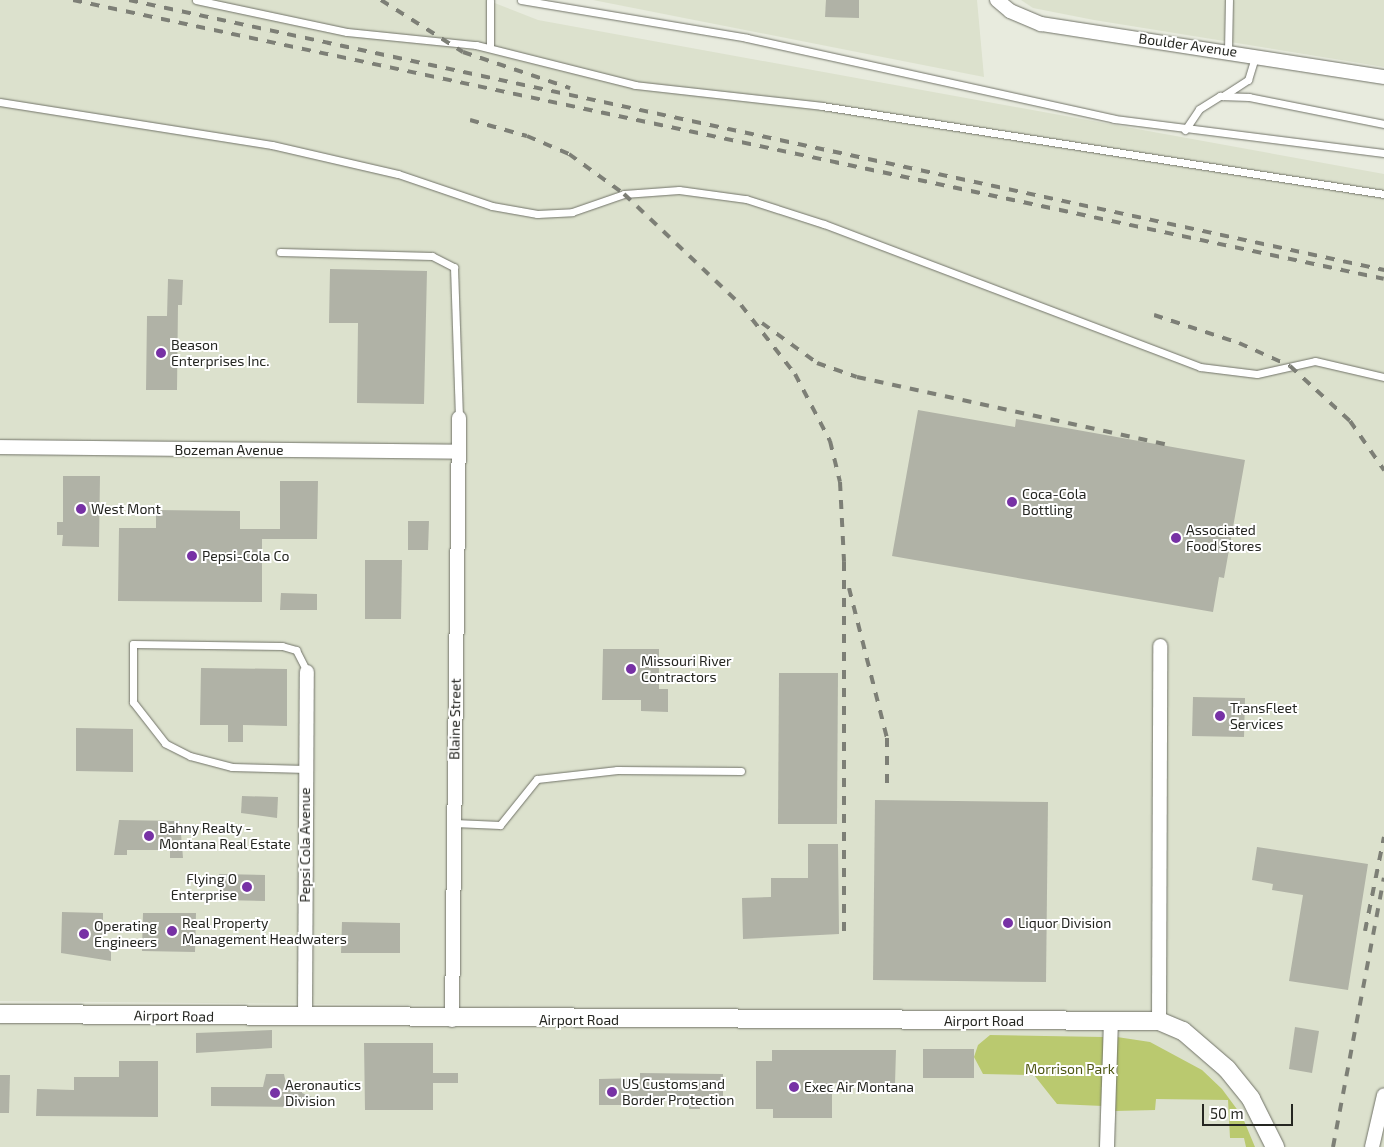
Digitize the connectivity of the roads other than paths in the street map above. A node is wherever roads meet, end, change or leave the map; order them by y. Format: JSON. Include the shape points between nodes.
{"nodes":[{"id":1,"x":196,"y":0,"type":"edge"},
{"id":2,"x":490,"y":0,"type":"edge"},
{"id":3,"x":521,"y":0,"type":"edge"},
{"id":4,"x":997,"y":0,"type":"edge"},
{"id":5,"x":1229,"y":0,"type":"edge"},
{"id":6,"x":490,"y":48,"type":"junction"},
{"id":7,"x":1228,"y":51,"type":"junction"},
{"id":8,"x":1256,"y":55,"type":"junction"},
{"id":9,"x":1384,"y":77,"type":"edge"},
{"id":10,"x":1222,"y":96,"type":"junction"},
{"id":11,"x":0,"y":102,"type":"edge"},
{"id":12,"x":1384,"y":124,"type":"edge"},
{"id":13,"x":1185,"y":130,"type":"junction"},
{"id":14,"x":1384,"y":153,"type":"edge"},
{"id":15,"x":1384,"y":194,"type":"edge"},
{"id":16,"x":280,"y":252,"type":"dead end"},
{"id":17,"x":1384,"y":377,"type":"edge"},
{"id":18,"x":459,"y":418,"type":"joint"},
{"id":19,"x":0,"y":447,"type":"edge"},
{"id":20,"x":458,"y":452,"type":"junction"},
{"id":21,"x":1160,"y":646,"type":"dead end"},
{"id":22,"x":307,"y":672,"type":"joint"},
{"id":23,"x":306,"y":769,"type":"junction"},
{"id":24,"x":741,"y":771,"type":"dead end"},
{"id":25,"x":454,"y":823,"type":"junction"},
{"id":26,"x":0,"y":1014,"type":"edge"},
{"id":27,"x":305,"y":1017,"type":"junction"},
{"id":28,"x":452,"y":1020,"type":"junction"},
{"id":29,"x":1110,"y":1021,"type":"junction"},
{"id":30,"x":1159,"y":1021,"type":"junction"},
{"id":31,"x":1384,"y":1095,"type":"edge"},
{"id":32,"x":1107,"y":1147,"type":"edge"},
{"id":33,"x":1275,"y":1147,"type":"edge"},
{"id":34,"x":1372,"y":1147,"type":"edge"}],
"edges":[{"from":1,"to":6,"type":"lane","via":[[347,32]]},
{"from":2,"to":6,"type":"lane"},
{"from":3,"to":13,"type":"lane","via":[[747,38],[1114,119]]},
{"from":4,"to":7,"type":"street","name":"Boulder Avenue","via":[[1010,12],[1041,24]]},
{"from":5,"to":7,"type":"lane"},
{"from":6,"to":15,"type":"lane","via":[[635,85],[822,106]]},
{"from":7,"to":8,"type":"street","name":"Boulder Avenue"},
{"from":8,"to":9,"type":"street","name":"Boulder Avenue"},
{"from":8,"to":10,"type":"lane","via":[[1248,80]]},
{"from":10,"to":12,"type":"lane","via":[[1249,97]]},
{"from":10,"to":13,"type":"lane","via":[[1199,109]]},
{"from":11,"to":17,"type":"lane","via":[[272,145],[398,174],[492,206],[536,214],[572,212],[624,194],[679,190],[746,199],[824,224],[1200,367],[1257,374],[1315,361]]},
{"from":13,"to":14,"type":"lane"},
{"from":16,"to":18,"type":"lane","via":[[432,256],[454,267]]},
{"from":18,"to":20,"type":"street","name":"Blaine Street"},
{"from":19,"to":20,"type":"street","name":"Bozeman Avenue"},
{"from":20,"to":25,"type":"street","name":"Blaine Street"},
{"from":21,"to":30,"type":"street"},
{"from":22,"to":23,"type":"street","name":"Pepsi Cola Avenue"},
{"from":22,"to":23,"type":"lane","via":[[296,650],[282,646],[133,644],[133,702],[165,743],[190,756],[232,767]]},
{"from":23,"to":27,"type":"street","name":"Pepsi Cola Avenue"},
{"from":24,"to":25,"type":"lane","via":[[617,770],[537,779],[500,825]]},
{"from":25,"to":28,"type":"street","name":"Blaine Street"},
{"from":26,"to":27,"type":"street","name":"Airport Road"},
{"from":27,"to":28,"type":"street","name":"Airport Road"},
{"from":28,"to":29,"type":"street","name":"Airport Road"},
{"from":29,"to":30,"type":"street","name":"Airport Road"},
{"from":29,"to":32,"type":"street"},
{"from":30,"to":33,"type":"street","name":"Airport Road","via":[[1183,1031],[1227,1069],[1251,1099]]},
{"from":31,"to":34,"type":"street"}]}
